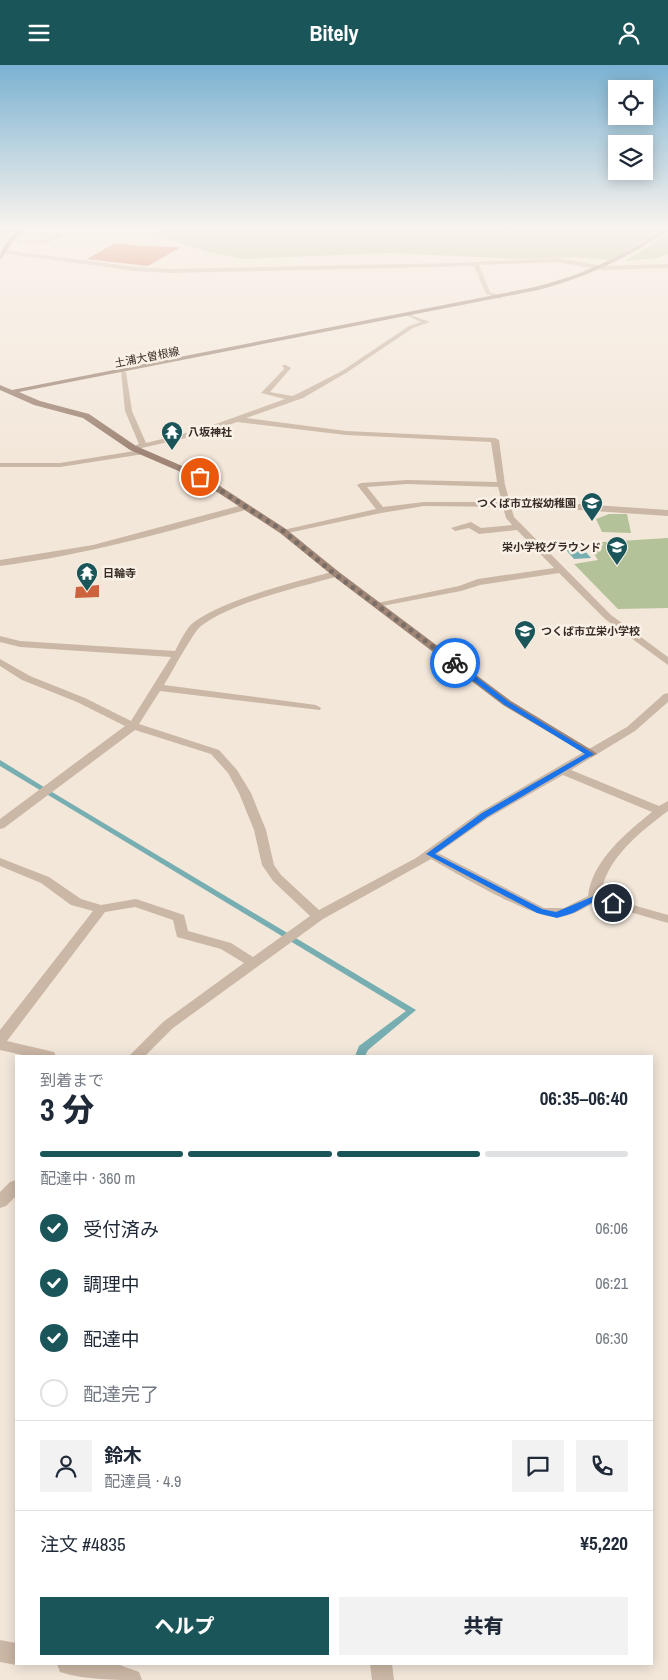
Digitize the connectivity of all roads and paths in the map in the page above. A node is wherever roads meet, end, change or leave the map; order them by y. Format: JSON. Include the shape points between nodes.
{"nodes":[{"id":1,"x":468,"y":303,"type":"edge"},
{"id":2,"x":410,"y":315,"type":"junction"},
{"id":3,"x":284,"y":367,"type":"dead end"},
{"id":4,"x":123,"y":372,"type":"junction"},
{"id":5,"x":3,"y":391,"type":"edge"},
{"id":6,"x":293,"y":399,"type":"junction"},
{"id":7,"x":233,"y":419,"type":"junction"},
{"id":8,"x":140,"y":449,"type":"junction"},
{"id":9,"x":0,"y":465,"type":"edge"},
{"id":10,"x":501,"y":485,"type":"junction"},
{"id":11,"x":506,"y":505,"type":"junction"},
{"id":12,"x":246,"y":507,"type":"junction"},
{"id":13,"x":381,"y":510,"type":"junction"},
{"id":14,"x":668,"y":513,"type":"edge"},
{"id":15,"x":517,"y":527,"type":"junction"},
{"id":16,"x":456,"y":528,"type":"dead end"},
{"id":17,"x":283,"y":531,"type":"junction"},
{"id":18,"x":0,"y":563,"type":"edge"},
{"id":19,"x":559,"y":570,"type":"junction"},
{"id":20,"x":336,"y":575,"type":"junction"},
{"id":21,"x":380,"y":605,"type":"junction"},
{"id":22,"x":0,"y":639,"type":"edge"},
{"id":23,"x":176,"y":654,"type":"junction"},
{"id":24,"x":0,"y":662,"type":"edge"},
{"id":25,"x":668,"y":663,"type":"edge"},
{"id":26,"x":156,"y":687,"type":"junction"},
{"id":27,"x":668,"y":696,"type":"edge"},
{"id":28,"x":316,"y":708,"type":"dead end"},
{"id":29,"x":133,"y":726,"type":"junction"},
{"id":30,"x":591,"y":754,"type":"junction"},
{"id":31,"x":562,"y":770,"type":"junction"},
{"id":32,"x":664,"y":808,"type":"edge"},
{"id":33,"x":0,"y":825,"type":"edge"},
{"id":34,"x":430,"y":854,"type":"junction"},
{"id":35,"x":0,"y":862,"type":"edge"},
{"id":36,"x":594,"y":898,"type":"junction"},
{"id":37,"x":101,"y":909,"type":"junction"},
{"id":38,"x":318,"y":916,"type":"junction"},
{"id":39,"x":668,"y":919,"type":"edge"},
{"id":40,"x":252,"y":962,"type":"junction"},
{"id":41,"x":0,"y":1040,"type":"edge"},
{"id":42,"x":0,"y":1045,"type":"edge"},
{"id":43,"x":45,"y":1055,"type":"edge"},
{"id":44,"x":137,"y":1055,"type":"edge"},
{"id":45,"x":0,"y":1651,"type":"edge"},
{"id":46,"x":15,"y":1654,"type":"edge"},
{"id":47,"x":73,"y":1665,"type":"edge"},
{"id":48,"x":382,"y":1665,"type":"edge"},
{"id":49,"x":130,"y":1680,"type":"edge"},
{"id":50,"x":383,"y":1680,"type":"edge"}],
"edges":[{"from":1,"to":2,"type":"main road","name":"土浦大曽根線"},
{"from":2,"to":4,"type":"main road","name":"土浦大曽根線"},
{"from":2,"to":6,"type":"street","via":[[427,322],[411,327],[344,372]]},
{"from":3,"to":6,"type":"street","via":[[288,368],[265,393]]},
{"from":4,"to":5,"type":"main road","name":"土浦大曽根線"},
{"from":4,"to":8,"type":"street","via":[[125,402]]},
{"from":5,"to":8,"type":"main road","via":[[86,416]]},
{"from":6,"to":7,"type":"street"},
{"from":7,"to":8,"type":"street","via":[[204,431]]},
{"from":7,"to":10,"type":"street","via":[[346,433],[495,440]]},
{"from":8,"to":9,"type":"street","via":[[60,465]]},
{"from":8,"to":12,"type":"main road","via":[[189,471]]},
{"from":10,"to":11,"type":"street"},
{"from":10,"to":13,"type":"street","via":[[407,482],[361,485]]},
{"from":11,"to":13,"type":"street","via":[[424,504]]},
{"from":11,"to":14,"type":"street"},
{"from":11,"to":15,"type":"street"},
{"from":12,"to":17,"type":"main road"},
{"from":12,"to":18,"type":"street","via":[[43,559]]},
{"from":13,"to":17,"type":"street"},
{"from":15,"to":16,"type":"street","via":[[479,531],[471,525]]},
{"from":15,"to":19,"type":"street"},
{"from":17,"to":20,"type":"main road"},
{"from":19,"to":21,"type":"street","via":[[478,582],[461,589]]},
{"from":19,"to":25,"type":"street","via":[[608,617]]},
{"from":20,"to":21,"type":"main road"},
{"from":20,"to":23,"type":"street","via":[[279,590],[210,615],[196,625]]},
{"from":21,"to":30,"type":"main road","via":[[507,703]]},
{"from":22,"to":23,"type":"street","via":[[20,644]]},
{"from":23,"to":26,"type":"street"},
{"from":24,"to":29,"type":"street","via":[[26,678]]},
{"from":26,"to":28,"type":"street"},
{"from":26,"to":29,"type":"street"},
{"from":27,"to":30,"type":"street","via":[[631,729]]},
{"from":29,"to":33,"type":"street"},
{"from":29,"to":38,"type":"street","via":[[215,753],[227,765],[245,793],[260,830],[268,865],[277,878]]},
{"from":30,"to":31,"type":"street"},
{"from":31,"to":32,"type":"street"},
{"from":31,"to":34,"type":"street","via":[[484,815]]},
{"from":32,"to":36,"type":"street","via":[[608,860],[593,891]]},
{"from":34,"to":36,"type":"street","via":[[540,911],[557,915]]},
{"from":34,"to":38,"type":"street"},
{"from":35,"to":37,"type":"street","via":[[45,880],[76,902]]},
{"from":36,"to":39,"type":"street"},
{"from":37,"to":40,"type":"street","via":[[136,903],[179,918],[182,934],[226,946]]},
{"from":37,"to":41,"type":"street"},
{"from":38,"to":40,"type":"street"},
{"from":40,"to":44,"type":"street","via":[[168,1025]]},
{"from":42,"to":43,"type":"street"},
{"from":45,"to":46,"type":"street"},
{"from":47,"to":49,"type":"street","via":[[111,1672]]},
{"from":48,"to":50,"type":"street"}]}
